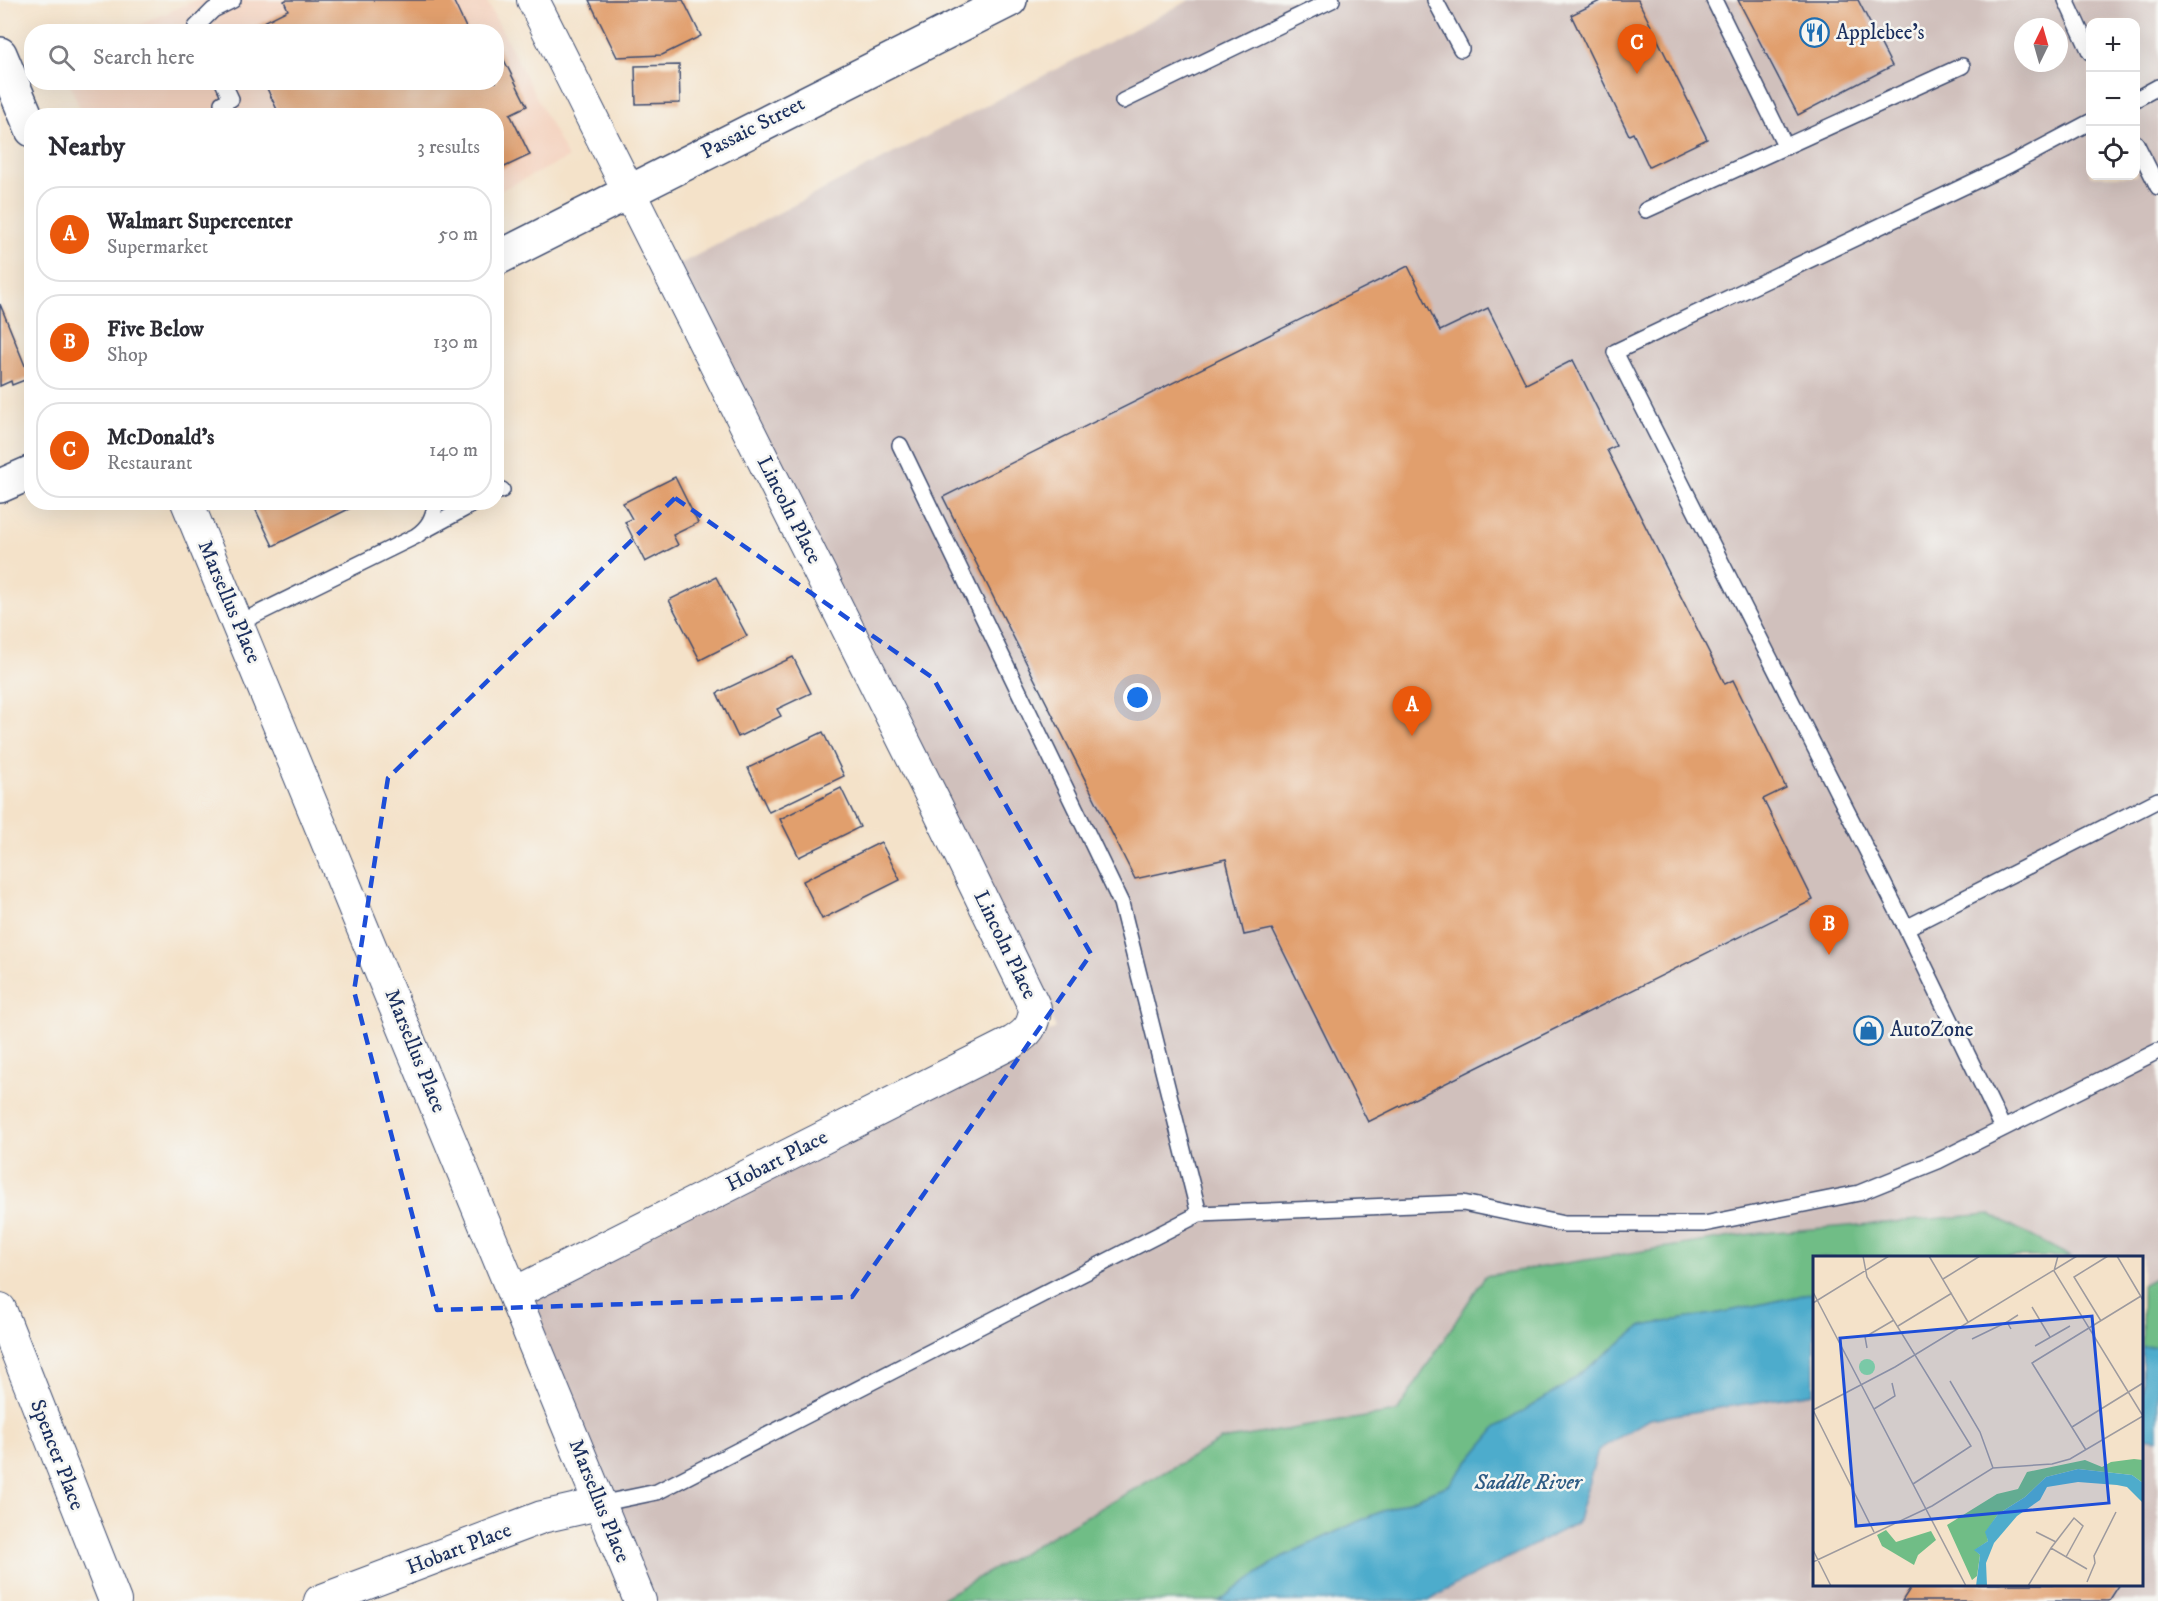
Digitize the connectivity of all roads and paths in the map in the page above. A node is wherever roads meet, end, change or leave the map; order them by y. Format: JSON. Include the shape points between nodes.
{"nodes":[{"id":1,"x":233,"y":0,"type":"edge"},
{"id":2,"x":533,"y":0,"type":"edge"},
{"id":3,"x":1010,"y":0,"type":"edge"},
{"id":4,"x":1332,"y":0,"type":"edge"},
{"id":5,"x":1435,"y":0,"type":"edge"},
{"id":6,"x":1714,"y":0,"type":"edge"},
{"id":7,"x":2066,"y":0,"type":"edge"},
{"id":8,"x":201,"y":24,"type":"edge"},
{"id":9,"x":2086,"y":42,"type":"edge"},
{"id":10,"x":1461,"y":49,"type":"dead end"},
{"id":11,"x":0,"y":54,"type":"edge"},
{"id":12,"x":1962,"y":66,"type":"dead end"},
{"id":13,"x":2158,"y":87,"type":"edge"},
{"id":14,"x":227,"y":90,"type":"edge"},
{"id":15,"x":2140,"y":97,"type":"edge"},
{"id":16,"x":1123,"y":101,"type":"dead end"},
{"id":17,"x":222,"y":103,"type":"dead end"},
{"id":18,"x":24,"y":111,"type":"edge"},
{"id":19,"x":2086,"y":125,"type":"edge"},
{"id":20,"x":1786,"y":147,"type":"junction"},
{"id":21,"x":2140,"y":151,"type":"edge"},
{"id":22,"x":2158,"y":187,"type":"edge"},
{"id":23,"x":628,"y":191,"type":"junction"},
{"id":24,"x":1646,"y":210,"type":"dead end"},
{"id":25,"x":504,"y":255,"type":"edge"},
{"id":26,"x":900,"y":445,"type":"dead end"},
{"id":27,"x":24,"y":476,"type":"edge"},
{"id":28,"x":0,"y":486,"type":"edge"},
{"id":29,"x":190,"y":510,"type":"edge"},
{"id":30,"x":434,"y":510,"type":"edge"},
{"id":31,"x":462,"y":510,"type":"edge"},
{"id":32,"x":425,"y":530,"type":"junction"},
{"id":33,"x":239,"y":623,"type":"junction"},
{"id":34,"x":2158,"y":800,"type":"edge"},
{"id":35,"x":1906,"y":928,"type":"junction"},
{"id":36,"x":1034,"y":1023,"type":"joint"},
{"id":37,"x":2158,"y":1051,"type":"edge"},
{"id":38,"x":2003,"y":1128,"type":"junction"},
{"id":39,"x":1200,"y":1214,"type":"junction"},
{"id":40,"x":515,"y":1293,"type":"junction"},
{"id":41,"x":0,"y":1309,"type":"edge"},
{"id":42,"x":599,"y":1504,"type":"junction"},
{"id":43,"x":115,"y":1601,"type":"edge"},
{"id":44,"x":320,"y":1601,"type":"edge"},
{"id":45,"x":640,"y":1601,"type":"edge"}],
"edges":[{"from":1,"to":8,"type":"lane","via":[[213,10]]},
{"from":2,"to":23,"type":"street","name":"Lincoln Place"},
{"from":3,"to":23,"type":"main road","name":"Passaic Street"},
{"from":4,"to":16,"type":"lane"},
{"from":5,"to":10,"type":"lane"},
{"from":6,"to":20,"type":"lane"},
{"from":7,"to":9,"type":"lane"},
{"from":11,"to":18,"type":"main road"},
{"from":12,"to":20,"type":"lane"},
{"from":13,"to":15,"type":"lane"},
{"from":14,"to":17,"type":"lane","via":[[231,99]]},
{"from":19,"to":35,"type":"lane","via":[[1615,352]]},
{"from":20,"to":24,"type":"lane"},
{"from":21,"to":22,"type":"lane"},
{"from":23,"to":25,"type":"main road","name":"Passaic Street"},
{"from":23,"to":36,"type":"street","name":"Lincoln Place","via":[[1029,993],[1035,1008]]},
{"from":26,"to":39,"type":"lane","via":[[1121,903]]},
{"from":27,"to":28,"type":"main road"},
{"from":29,"to":33,"type":"street","name":"Marsellus Place"},
{"from":30,"to":32,"type":"lane"},
{"from":31,"to":32,"type":"lane"},
{"from":32,"to":33,"type":"lane"},
{"from":33,"to":40,"type":"street","name":"Marsellus Place"},
{"from":34,"to":35,"type":"lane"},
{"from":35,"to":38,"type":"lane"},
{"from":36,"to":40,"type":"street","name":"Hobart Place","via":[[1013,1042]]},
{"from":37,"to":38,"type":"lane"},
{"from":38,"to":39,"type":"lane","via":[[1938,1161],[1859,1193],[1704,1224],[1564,1224],[1463,1203]]},
{"from":39,"to":42,"type":"lane","via":[[657,1492]]},
{"from":40,"to":42,"type":"street","name":"Marsellus Place"},
{"from":41,"to":43,"type":"street","name":"Spencer Place"},
{"from":42,"to":44,"type":"street","name":"Hobart Place","via":[[542,1517]]},
{"from":42,"to":45,"type":"street","name":"Marsellus Place"}]}
